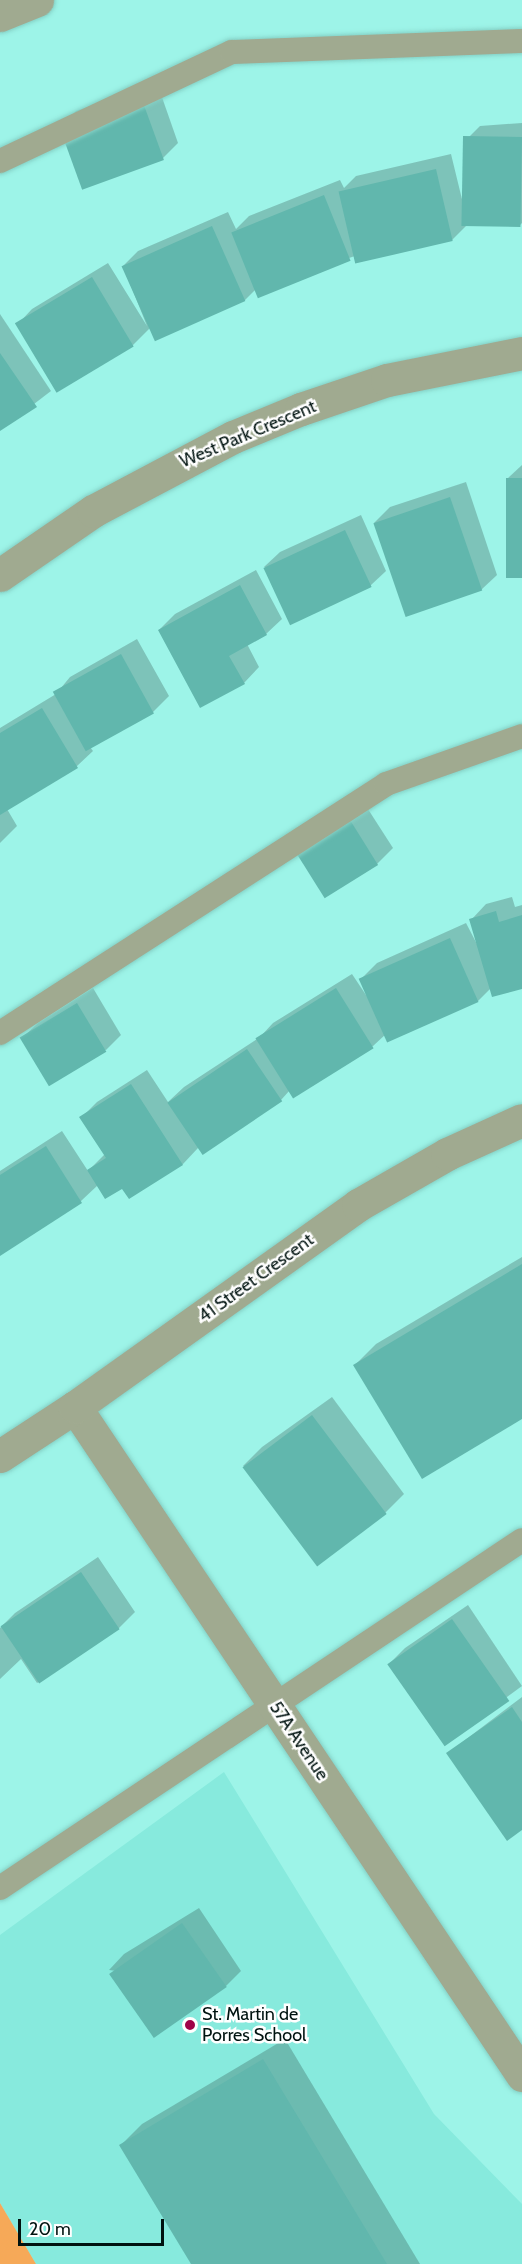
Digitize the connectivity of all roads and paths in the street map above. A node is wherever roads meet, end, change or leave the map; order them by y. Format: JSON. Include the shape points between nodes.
{"nodes":[{"id":1,"x":37,"y":0,"type":"edge"},
{"id":2,"x":0,"y":15,"type":"edge"},
{"id":3,"x":522,"y":41,"type":"edge"},
{"id":4,"x":0,"y":161,"type":"edge"},
{"id":5,"x":522,"y":353,"type":"edge"},
{"id":6,"x":0,"y":574,"type":"edge"},
{"id":7,"x":522,"y":735,"type":"edge"},
{"id":8,"x":0,"y":1033,"type":"edge"},
{"id":9,"x":522,"y":1120,"type":"edge"},
{"id":10,"x":75,"y":1407,"type":"junction"},
{"id":11,"x":0,"y":1456,"type":"edge"},
{"id":12,"x":522,"y":1540,"type":"edge"},
{"id":13,"x":276,"y":1706,"type":"junction"},
{"id":14,"x":0,"y":1888,"type":"edge"},
{"id":15,"x":522,"y":2075,"type":"edge"}],
"edges":[{"from":1,"to":2,"type":"street"},
{"from":3,"to":4,"type":"lane","via":[[232,52]]},
{"from":5,"to":6,"type":"street","name":"West Park Crescent","via":[[387,381],[301,409],[233,437],[93,511]]},
{"from":7,"to":8,"type":"lane","via":[[386,784]]},
{"from":9,"to":10,"type":"street","name":"41 Street Crescent","via":[[447,1154],[358,1205]]},
{"from":10,"to":11,"type":"street","name":"41 Street Crescent"},
{"from":10,"to":13,"type":"street","name":"57A Avenue"},
{"from":12,"to":13,"type":"lane"},
{"from":13,"to":14,"type":"lane"},
{"from":13,"to":15,"type":"street","name":"57A Avenue"}]}
